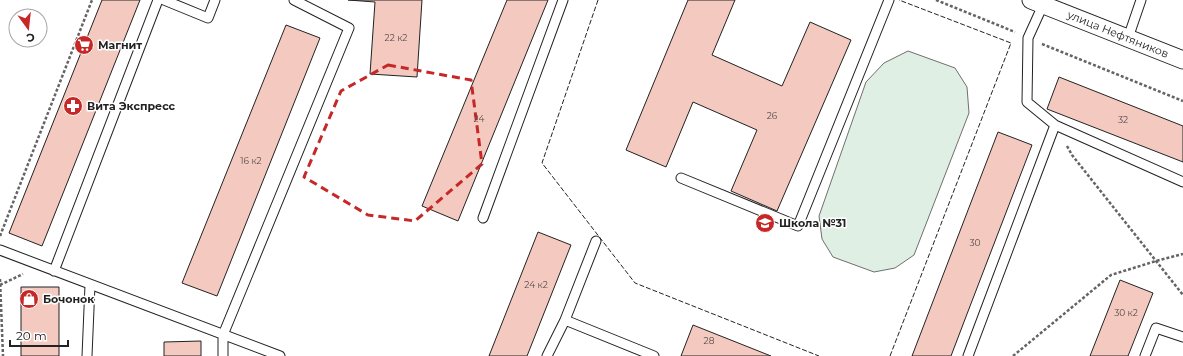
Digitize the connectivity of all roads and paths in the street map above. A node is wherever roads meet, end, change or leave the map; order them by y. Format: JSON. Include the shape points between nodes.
{"nodes":[{"id":1,"x":92,"y":0,"type":"edge"},
{"id":2,"x":158,"y":0,"type":"edge"},
{"id":3,"x":164,"y":0,"type":"edge"},
{"id":4,"x":215,"y":0,"type":"edge"},
{"id":5,"x":294,"y":0,"type":"edge"},
{"id":6,"x":563,"y":0,"type":"edge"},
{"id":7,"x":889,"y":0,"type":"edge"},
{"id":8,"x":936,"y":0,"type":"edge"},
{"id":9,"x":1141,"y":0,"type":"edge"},
{"id":10,"x":1037,"y":2,"type":"edge"},
{"id":11,"x":1016,"y":33,"type":"dead end"},
{"id":12,"x":1028,"y":38,"type":"junction"},
{"id":13,"x":1128,"y":38,"type":"junction"},
{"id":14,"x":1183,"y":60,"type":"edge"},
{"id":15,"x":1183,"y":101,"type":"edge"},
{"id":16,"x":1055,"y":125,"type":"junction"},
{"id":17,"x":681,"y":178,"type":"dead end"},
{"id":18,"x":1183,"y":182,"type":"edge"},
{"id":19,"x":483,"y":218,"type":"dead end"},
{"id":20,"x":0,"y":236,"type":"edge"},
{"id":21,"x":596,"y":241,"type":"dead end"},
{"id":22,"x":0,"y":250,"type":"edge"},
{"id":23,"x":1183,"y":254,"type":"edge"},
{"id":24,"x":1156,"y":261,"type":"junction"},
{"id":25,"x":39,"y":265,"type":"junction"},
{"id":26,"x":54,"y":271,"type":"junction"},
{"id":27,"x":0,"y":279,"type":"edge"},
{"id":28,"x":0,"y":285,"type":"edge"},
{"id":29,"x":90,"y":285,"type":"junction"},
{"id":30,"x":1183,"y":295,"type":"edge"},
{"id":31,"x":565,"y":320,"type":"junction"},
{"id":32,"x":223,"y":335,"type":"junction"},
{"id":33,"x":1183,"y":338,"type":"edge"},
{"id":34,"x":3,"y":356,"type":"edge"},
{"id":35,"x":87,"y":356,"type":"edge"},
{"id":36,"x":223,"y":356,"type":"edge"},
{"id":37,"x":280,"y":356,"type":"edge"},
{"id":38,"x":547,"y":356,"type":"edge"},
{"id":39,"x":654,"y":356,"type":"edge"},
{"id":40,"x":968,"y":356,"type":"edge"},
{"id":41,"x":1013,"y":356,"type":"edge"},
{"id":42,"x":1145,"y":356,"type":"edge"}],
"edges":[{"from":1,"to":20,"type":"path"},
{"from":2,"to":26,"type":"lane"},
{"from":3,"to":4,"type":"lane","via":[[208,18]]},
{"from":5,"to":32,"type":"lane","via":[[349,28]]},
{"from":6,"to":19,"type":"lane"},
{"from":7,"to":17,"type":"lane","via":[[798,226]]},
{"from":8,"to":11,"type":"path"},
{"from":9,"to":13,"type":"lane"},
{"from":10,"to":12,"type":"lane"},
{"from":10,"to":13,"type":"street","name":"улица Нефтяников"},
{"from":12,"to":15,"type":"path"},
{"from":12,"to":16,"type":"lane","via":[[1027,102]]},
{"from":13,"to":14,"type":"street","name":"улица Нефтяников"},
{"from":16,"to":18,"type":"lane"},
{"from":16,"to":24,"type":"path","via":[[1072,155]]},
{"from":16,"to":40,"type":"lane"},
{"from":21,"to":31,"type":"lane"},
{"from":22,"to":25,"type":"lane"},
{"from":23,"to":24,"type":"path"},
{"from":24,"to":30,"type":"path"},
{"from":24,"to":41,"type":"path","via":[[1111,275]]},
{"from":25,"to":26,"type":"lane"},
{"from":25,"to":28,"type":"path"},
{"from":26,"to":29,"type":"lane"},
{"from":27,"to":28,"type":"path"},
{"from":28,"to":34,"type":"path"},
{"from":29,"to":32,"type":"lane"},
{"from":29,"to":35,"type":"lane"},
{"from":31,"to":38,"type":"lane"},
{"from":31,"to":39,"type":"lane"},
{"from":32,"to":36,"type":"lane"},
{"from":32,"to":37,"type":"lane"},
{"from":33,"to":42,"type":"lane","via":[[1156,328]]}]}
